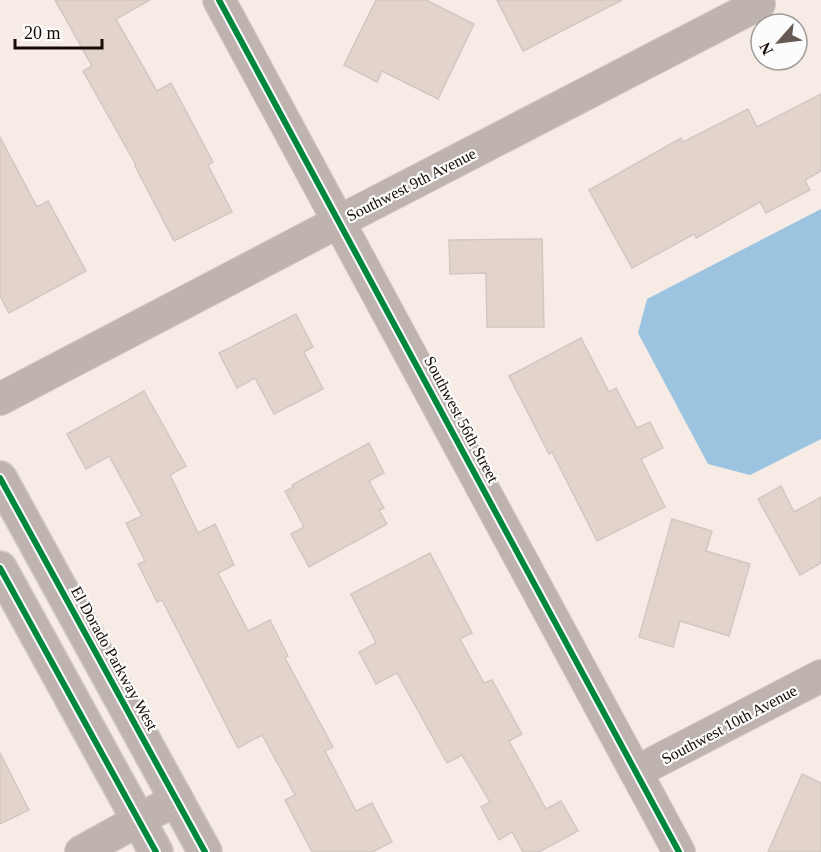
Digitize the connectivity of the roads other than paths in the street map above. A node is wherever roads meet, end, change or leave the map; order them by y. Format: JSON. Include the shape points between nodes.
{"nodes":[{"id":1,"x":219,"y":0,"type":"edge"},
{"id":2,"x":759,"y":4,"type":"dead end"},
{"id":3,"x":340,"y":221,"type":"junction"},
{"id":4,"x":0,"y":399,"type":"edge"},
{"id":5,"x":0,"y":478,"type":"edge"},
{"id":6,"x":0,"y":568,"type":"edge"},
{"id":7,"x":821,"y":676,"type":"edge"},
{"id":8,"x":636,"y":772,"type":"junction"},
{"id":9,"x":177,"y":799,"type":"junction"},
{"id":10,"x":139,"y":821,"type":"junction"},
{"id":11,"x":81,"y":852,"type":"edge"},
{"id":12,"x":156,"y":852,"type":"edge"},
{"id":13,"x":206,"y":852,"type":"edge"},
{"id":14,"x":679,"y":852,"type":"edge"}],
"edges":[{"from":1,"to":3,"type":"street","name":"Southwest 56th Street"},
{"from":2,"to":3,"type":"street","name":"Southwest 9th Avenue"},
{"from":3,"to":4,"type":"street","name":"Southwest 9th Avenue"},
{"from":3,"to":8,"type":"street","name":"Southwest 56th Street"},
{"from":5,"to":9,"type":"street","name":"El Dorado Parkway West"},
{"from":6,"to":10,"type":"street"},
{"from":7,"to":8,"type":"street","name":"Southwest 10th Avenue"},
{"from":8,"to":14,"type":"street","name":"Southwest 56th Street"},
{"from":9,"to":10,"type":"street"},
{"from":9,"to":13,"type":"street","name":"El Dorado Parkway West"},
{"from":10,"to":11,"type":"street"},
{"from":10,"to":12,"type":"street"}]}
